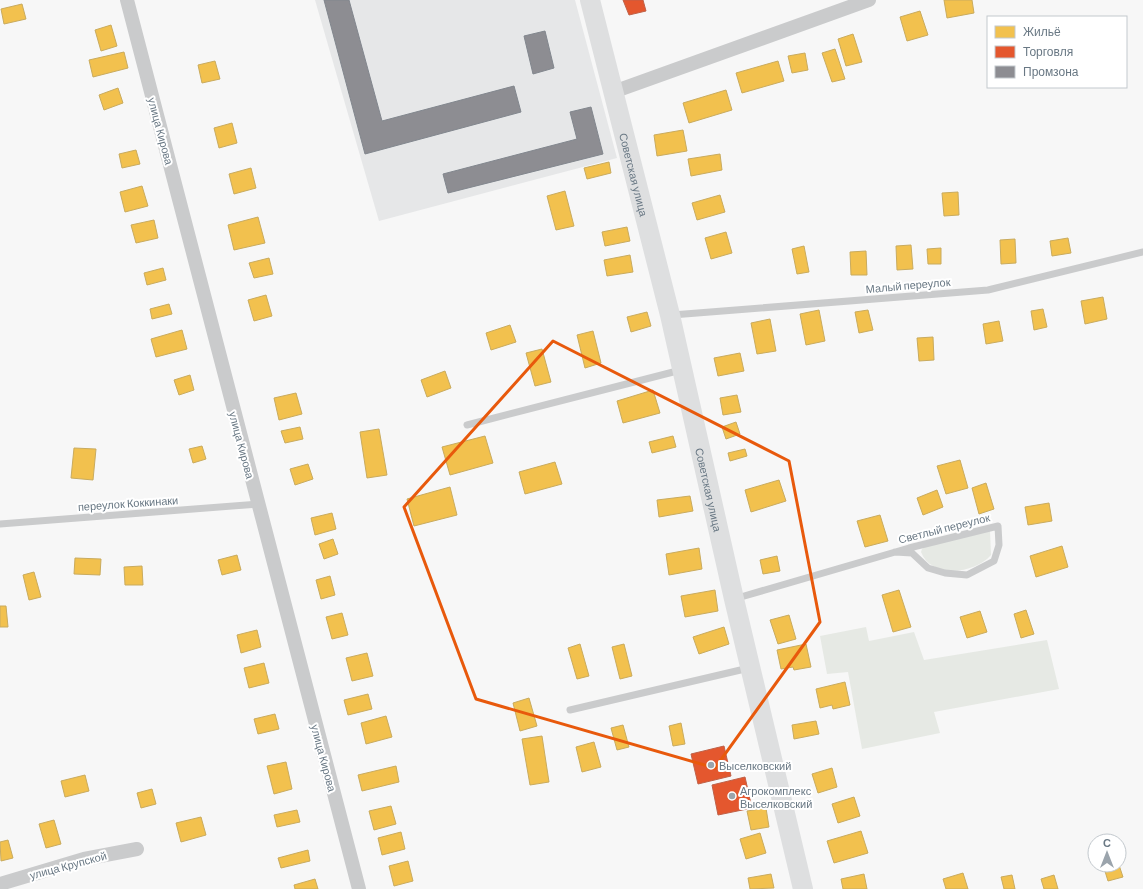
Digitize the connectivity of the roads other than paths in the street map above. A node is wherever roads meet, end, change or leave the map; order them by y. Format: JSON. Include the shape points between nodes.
{"nodes":[{"id":1,"x":127,"y":0,"type":"edge"},
{"id":2,"x":590,"y":0,"type":"edge"},
{"id":3,"x":869,"y":0,"type":"edge"},
{"id":4,"x":613,"y":92,"type":"junction"},
{"id":5,"x":1143,"y":252,"type":"edge"},
{"id":6,"x":670,"y":315,"type":"junction"},
{"id":7,"x":682,"y":370,"type":"junction"},
{"id":8,"x":467,"y":425,"type":"dead end"},
{"id":9,"x":258,"y":504,"type":"junction"},
{"id":10,"x":0,"y":524,"type":"edge"},
{"id":11,"x":895,"y":552,"type":"junction"},
{"id":12,"x":734,"y":599,"type":"junction"},
{"id":13,"x":751,"y":667,"type":"junction"},
{"id":14,"x":570,"y":710,"type":"dead end"},
{"id":15,"x":137,"y":849,"type":"dead end"},
{"id":16,"x":0,"y":884,"type":"edge"},
{"id":17,"x":358,"y":889,"type":"edge"},
{"id":18,"x":803,"y":889,"type":"edge"}],
"edges":[{"from":1,"to":9,"type":"street","name":"улица Кирова"},
{"from":2,"to":4,"type":"street","name":"Советская улица"},
{"from":3,"to":4,"type":"street"},
{"from":4,"to":6,"type":"street","name":"Советская улица"},
{"from":5,"to":6,"type":"lane","name":"Малый переулок","via":[[988,290]]},
{"from":6,"to":7,"type":"street","name":"Советская улица"},
{"from":7,"to":8,"type":"lane"},
{"from":7,"to":12,"type":"street","name":"Советская улица"},
{"from":9,"to":10,"type":"lane","name":"переулок Коккинаки"},
{"from":9,"to":17,"type":"street","name":"улица Кирова"},
{"from":11,"to":11,"type":"lane","name":"Светлый переулок","via":[[909,548],[998,526],[999,545],[994,561],[967,575],[928,568],[912,553]]},
{"from":11,"to":12,"type":"lane","name":"Светлый переулок"},
{"from":12,"to":13,"type":"street","name":"Советская улица"},
{"from":13,"to":14,"type":"lane"},
{"from":13,"to":18,"type":"street","name":"Советская улица"},
{"from":15,"to":16,"type":"street","name":"улица Крупской","via":[[84,859]]}]}
